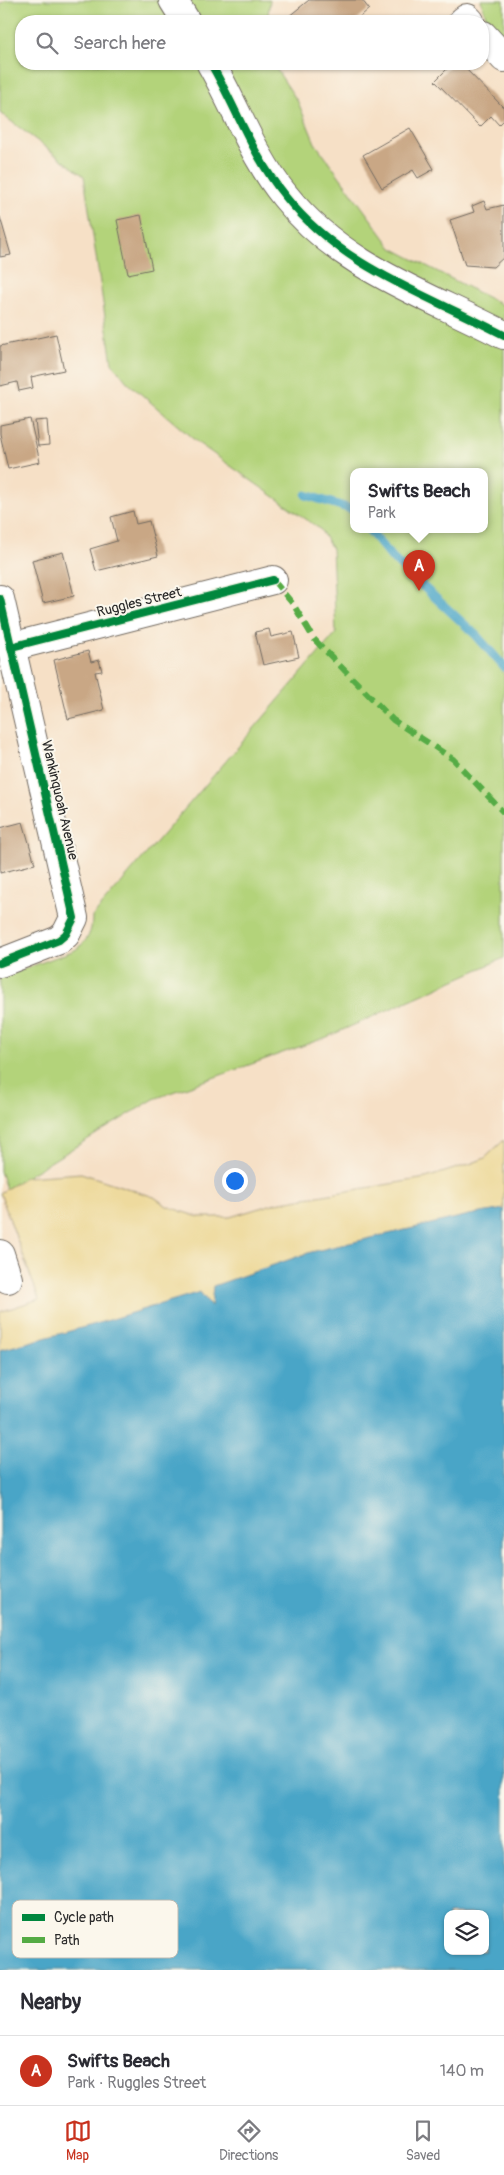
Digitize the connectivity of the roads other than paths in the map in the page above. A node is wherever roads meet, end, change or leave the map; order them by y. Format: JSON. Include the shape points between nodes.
{"nodes":[{"id":1,"x":174,"y":0,"type":"edge"},
{"id":2,"x":183,"y":15,"type":"edge"},
{"id":3,"x":489,"y":42,"type":"edge"},
{"id":4,"x":504,"y":58,"type":"edge"},
{"id":5,"x":214,"y":70,"type":"edge"},
{"id":6,"x":500,"y":327,"type":"edge"},
{"id":7,"x":273,"y":580,"type":"dead end"},
{"id":8,"x":0,"y":599,"type":"edge"},
{"id":9,"x":11,"y":647,"type":"junction"},
{"id":10,"x":0,"y":963,"type":"edge"}],
"edges":[{"from":1,"to":2,"type":"street"},
{"from":3,"to":4,"type":"street"},
{"from":5,"to":6,"type":"street","via":[[266,169],[306,221],[333,244],[388,279]]},
{"from":7,"to":9,"type":"street","name":"Ruggles Street"},
{"from":8,"to":9,"type":"street","name":"Wankinquoah Avenue"},
{"from":9,"to":10,"type":"street","name":"Wankinquoah Avenue","via":[[74,918],[59,940]]}]}
